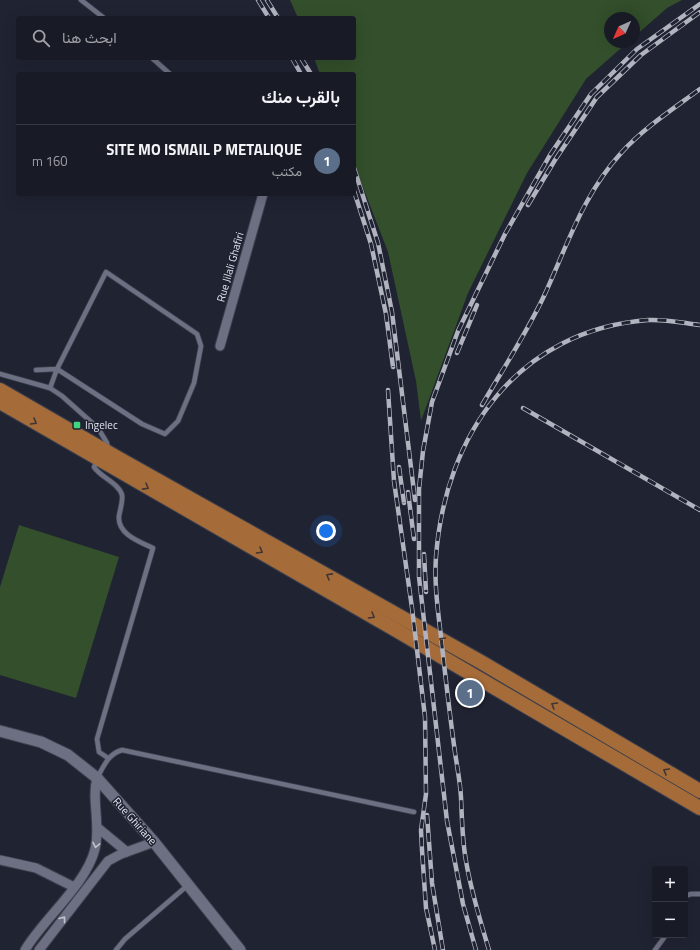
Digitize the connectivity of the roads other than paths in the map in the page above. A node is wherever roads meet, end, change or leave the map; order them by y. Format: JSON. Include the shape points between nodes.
{"nodes":[{"id":1,"x":81,"y":0,"type":"edge"},
{"id":2,"x":101,"y":16,"type":"edge"},
{"id":3,"x":154,"y":60,"type":"edge"},
{"id":4,"x":168,"y":72,"type":"edge"},
{"id":5,"x":263,"y":196,"type":"edge"},
{"id":6,"x":220,"y":346,"type":"dead end"},
{"id":7,"x":57,"y":368,"type":"junction"},
{"id":8,"x":36,"y":370,"type":"dead end"},
{"id":9,"x":0,"y":374,"type":"edge"},
{"id":10,"x":50,"y":388,"type":"junction"},
{"id":11,"x":0,"y":390,"type":"edge"},
{"id":12,"x":0,"y":402,"type":"edge"},
{"id":13,"x":103,"y":456,"type":"junction"},
{"id":14,"x":0,"y":731,"type":"edge"},
{"id":15,"x":108,"y":758,"type":"junction"},
{"id":16,"x":98,"y":778,"type":"junction"},
{"id":17,"x":700,"y":791,"type":"edge"},
{"id":18,"x":700,"y":808,"type":"edge"},
{"id":19,"x":414,"y":812,"type":"dead end"},
{"id":20,"x":98,"y":828,"type":"junction"},
{"id":21,"x":154,"y":842,"type":"junction"},
{"id":22,"x":127,"y":852,"type":"junction"},
{"id":23,"x":0,"y":860,"type":"edge"},
{"id":24,"x":188,"y":885,"type":"junction"},
{"id":25,"x":74,"y":887,"type":"junction"},
{"id":26,"x":700,"y":894,"type":"edge"},
{"id":27,"x":688,"y":895,"type":"edge"},
{"id":28,"x":664,"y":938,"type":"edge"},
{"id":29,"x":25,"y":950,"type":"edge"},
{"id":30,"x":39,"y":950,"type":"edge"},
{"id":31,"x":116,"y":950,"type":"edge"},
{"id":32,"x":240,"y":950,"type":"edge"},
{"id":33,"x":654,"y":950,"type":"edge"}],
"edges":[{"from":1,"to":2,"type":"lane"},
{"from":3,"to":4,"type":"lane"},
{"from":5,"to":6,"type":"street","name":"Rue Jilali Ghafiri"},
{"from":7,"to":7,"type":"lane","via":[[106,272],[198,334],[201,346],[194,384],[178,421],[165,434],[142,424]]},
{"from":7,"to":8,"type":"lane"},
{"from":7,"to":10,"type":"lane"},
{"from":9,"to":10,"type":"lane"},
{"from":10,"to":13,"type":"lane","via":[[98,428],[107,443]]},
{"from":11,"to":13,"type":"main road"},
{"from":12,"to":13,"type":"main road","one_way":true},
{"from":13,"to":15,"type":"lane","via":[[94,467],[98,474],[118,488],[122,495],[118,519],[123,530],[132,538],[153,548],[96,739],[98,752]]},
{"from":17,"to":13,"type":"main road","one_way":true,"via":[[481,662]]},
{"from":13,"to":18,"type":"main road","one_way":true},
{"from":14,"to":16,"type":"street","name":"Rue Ghiriane","via":[[41,742],[68,755]]},
{"from":15,"to":16,"type":"lane"},
{"from":15,"to":19,"type":"lane","via":[[114,752],[122,750]]},
{"from":16,"to":20,"type":"street"},
{"from":16,"to":21,"type":"street","name":"Rue Ghiriane"},
{"from":20,"to":22,"type":"street"},
{"from":20,"to":25,"type":"street","one_way":true,"via":[[92,858]]},
{"from":21,"to":22,"type":"street"},
{"from":21,"to":24,"type":"street","name":"Rue Ghiriane"},
{"from":30,"to":22,"type":"street","one_way":true,"via":[[104,865]]},
{"from":23,"to":25,"type":"street","via":[[36,868]]},
{"from":24,"to":31,"type":"lane","via":[[125,939]]},
{"from":24,"to":32,"type":"street","name":"Rue Ghiriane"},
{"from":25,"to":29,"type":"street"},
{"from":26,"to":27,"type":"lane"},
{"from":28,"to":33,"type":"lane"}]}
